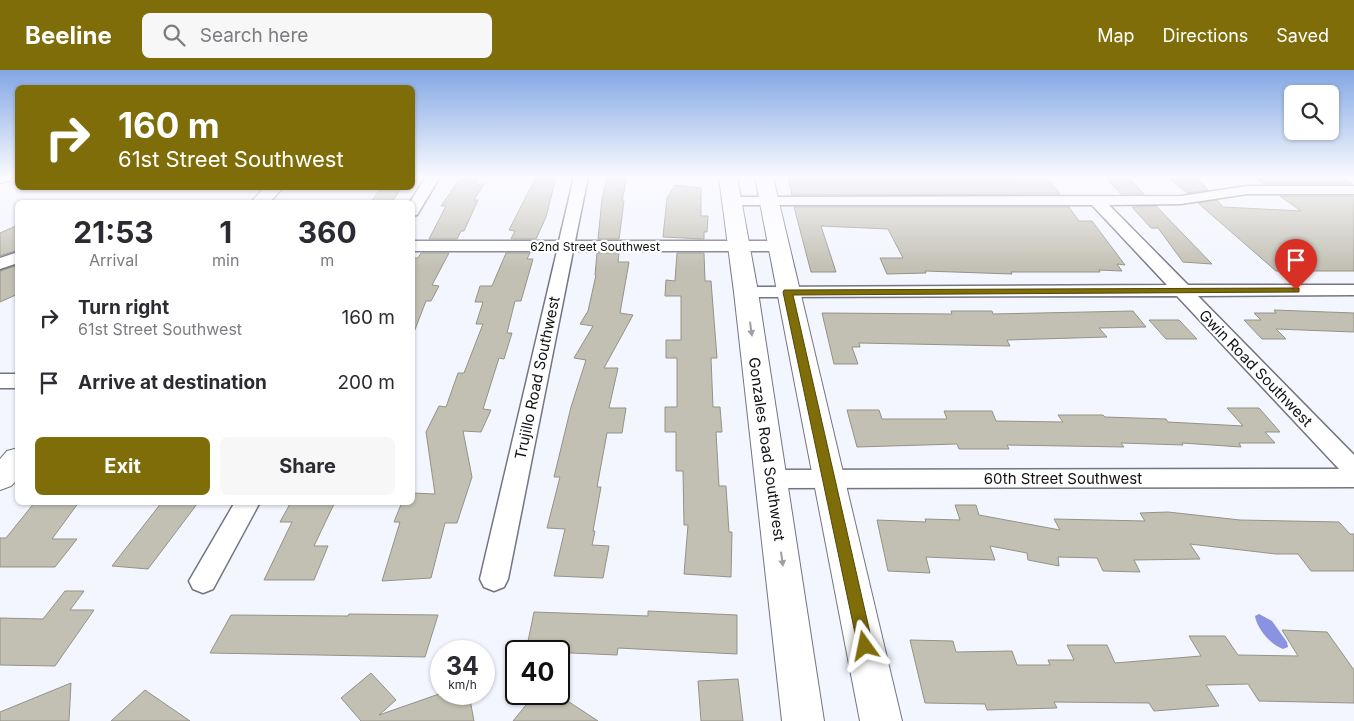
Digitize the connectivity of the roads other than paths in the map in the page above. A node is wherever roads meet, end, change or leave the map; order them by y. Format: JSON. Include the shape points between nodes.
{"nodes":[{"id":1,"x":574,"y":207,"type":"edge"},
{"id":2,"x":733,"y":207,"type":"edge"},
{"id":3,"x":770,"y":207,"type":"edge"},
{"id":4,"x":1103,"y":207,"type":"edge"},
{"id":5,"x":415,"y":246,"type":"edge"},
{"id":6,"x":738,"y":246,"type":"junction"},
{"id":7,"x":777,"y":246,"type":"junction"},
{"id":8,"x":564,"y":247,"type":"junction"},
{"id":9,"x":15,"y":258,"type":"edge"},
{"id":10,"x":0,"y":264,"type":"edge"},
{"id":11,"x":1354,"y":290,"type":"edge"},
{"id":12,"x":1182,"y":291,"type":"junction"},
{"id":13,"x":746,"y":292,"type":"junction"},
{"id":14,"x":788,"y":292,"type":"junction"},
{"id":15,"x":0,"y":381,"type":"edge"},
{"id":16,"x":15,"y":381,"type":"edge"},
{"id":17,"x":15,"y":462,"type":"edge"},
{"id":18,"x":1354,"y":470,"type":"edge"},
{"id":19,"x":0,"y":478,"type":"edge"},
{"id":20,"x":1354,"y":478,"type":"edge"},
{"id":21,"x":771,"y":479,"type":"junction"},
{"id":22,"x":828,"y":479,"type":"junction"},
{"id":23,"x":246,"y":505,"type":"edge"},
{"id":24,"x":494,"y":579,"type":"dead end"},
{"id":25,"x":204,"y":581,"type":"dead end"},
{"id":26,"x":804,"y":721,"type":"edge"},
{"id":27,"x":881,"y":721,"type":"edge"}],
"edges":[{"from":1,"to":8,"type":"street","name":"Trujillo Road Southwest"},
{"from":2,"to":6,"type":"street","name":"Gonzales Road Southwest"},
{"from":3,"to":7,"type":"street"},
{"from":4,"to":12,"type":"street","name":"Gwin Road Southwest"},
{"from":5,"to":8,"type":"street","name":"62nd Street Southwest"},
{"from":6,"to":7,"type":"street","name":"62nd Street Southwest"},
{"from":6,"to":8,"type":"street","name":"62nd Street Southwest"},
{"from":6,"to":13,"type":"street","name":"Gonzales Road Southwest"},
{"from":7,"to":14,"type":"street"},
{"from":8,"to":24,"type":"street","name":"Trujillo Road Southwest"},
{"from":9,"to":10,"type":"street"},
{"from":11,"to":12,"type":"street"},
{"from":12,"to":14,"type":"street"},
{"from":12,"to":18,"type":"street","name":"Gwin Road Southwest"},
{"from":13,"to":14,"type":"street"},
{"from":13,"to":21,"type":"street","name":"Gonzales Road Southwest","one_way":true},
{"from":14,"to":22,"type":"street"},
{"from":15,"to":16,"type":"street"},
{"from":17,"to":19,"type":"street"},
{"from":20,"to":22,"type":"street","name":"60th Street Southwest"},
{"from":21,"to":22,"type":"street","name":"60th Street Southwest"},
{"from":21,"to":26,"type":"street","name":"Gonzales Road Southwest","one_way":true},
{"from":22,"to":27,"type":"street"},
{"from":23,"to":25,"type":"street"}]}
